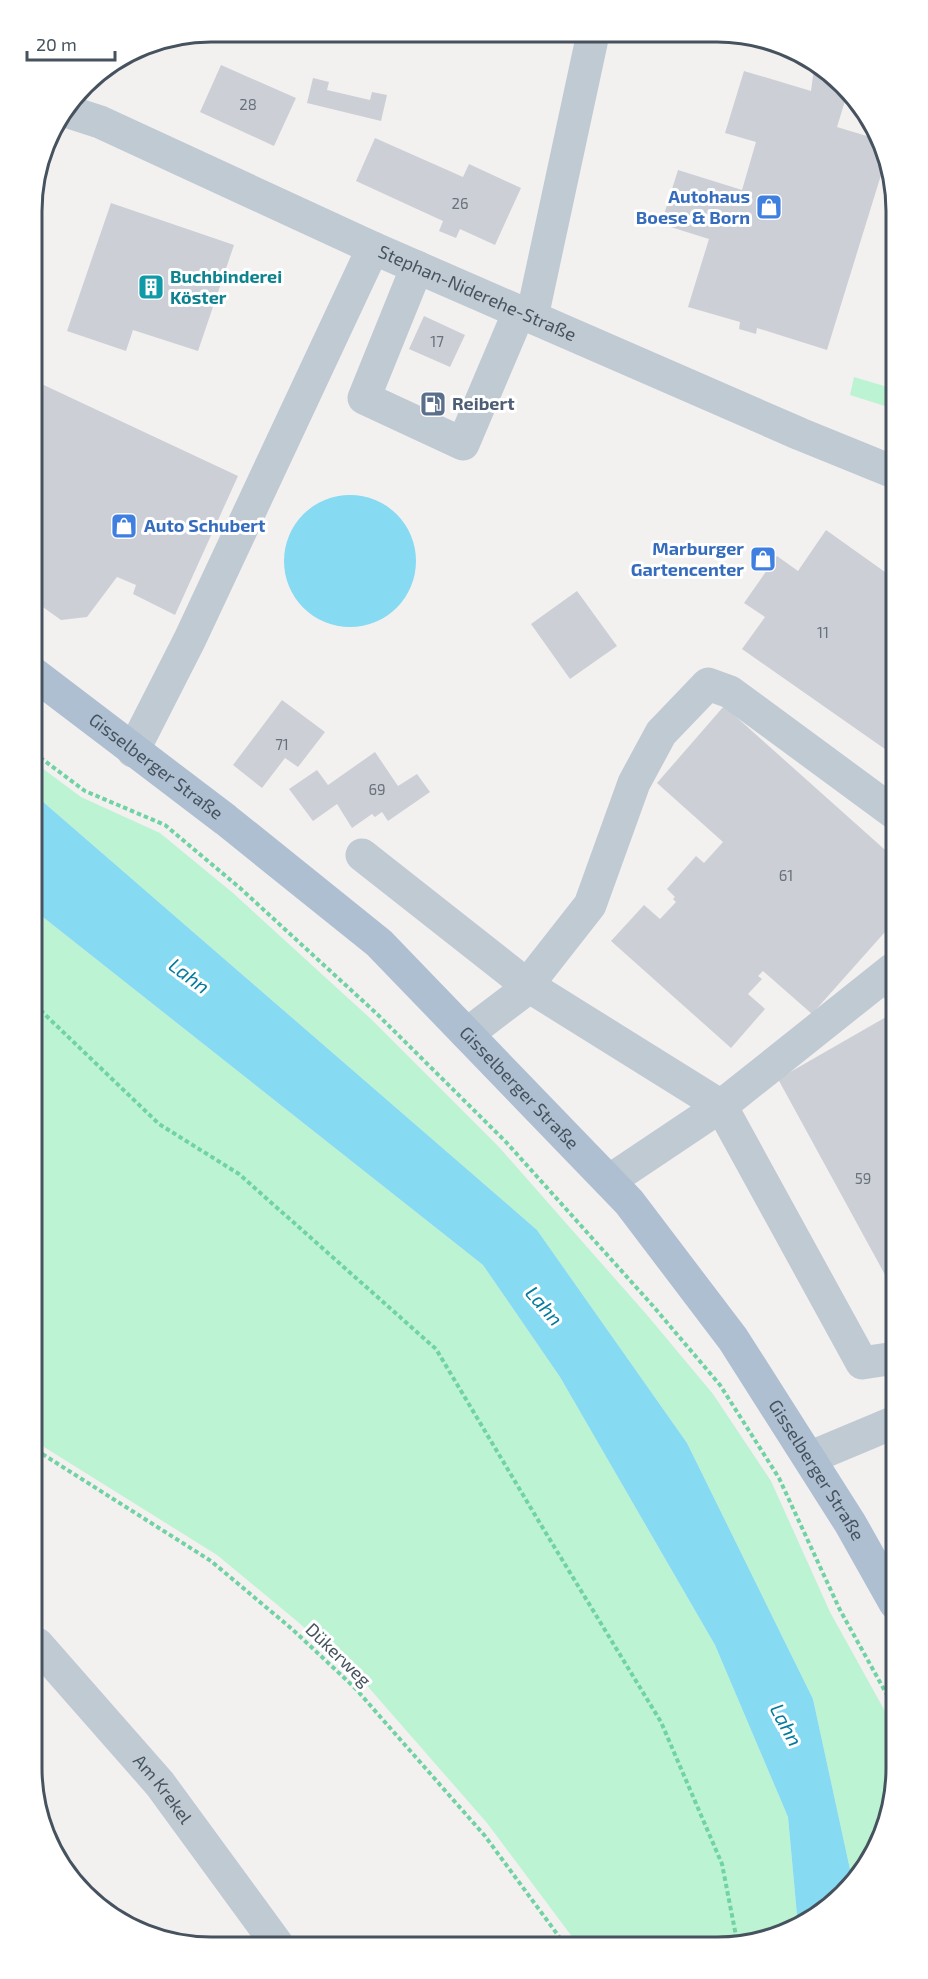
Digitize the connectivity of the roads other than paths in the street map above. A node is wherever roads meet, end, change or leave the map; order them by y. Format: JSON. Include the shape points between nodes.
{"nodes":[{"id":1,"x":591,"y":42,"type":"edge"},
{"id":2,"x":73,"y":113,"type":"edge"},
{"id":3,"x":374,"y":249,"type":"junction"},
{"id":4,"x":417,"y":267,"type":"junction"},
{"id":5,"x":526,"y":314,"type":"junction"},
{"id":6,"x":886,"y":469,"type":"edge"},
{"id":7,"x":42,"y":680,"type":"edge"},
{"id":8,"x":133,"y":751,"type":"junction"},
{"id":9,"x":886,"y":807,"type":"edge"},
{"id":10,"x":362,"y":855,"type":"dead end"},
{"id":11,"x":886,"y":975,"type":"edge"},
{"id":12,"x":526,"y":985,"type":"junction"},
{"id":13,"x":466,"y":1034,"type":"junction"},
{"id":14,"x":721,"y":1106,"type":"junction"},
{"id":15,"x":609,"y":1181,"type":"junction"},
{"id":16,"x":886,"y":1360,"type":"edge"},
{"id":17,"x":886,"y":1426,"type":"edge"},
{"id":18,"x":809,"y":1458,"type":"junction"},
{"id":19,"x":886,"y":1586,"type":"edge"},
{"id":20,"x":42,"y":1650,"type":"edge"},
{"id":21,"x":271,"y":1937,"type":"edge"}],
"edges":[{"from":1,"to":5,"type":"street"},
{"from":2,"to":3,"type":"street","name":"Stephan-Niderehe-Straße","via":[[100,122]]},
{"from":3,"to":4,"type":"street","name":"Stephan-Niderehe-Straße"},
{"from":3,"to":8,"type":"street"},
{"from":4,"to":5,"type":"street","name":"Stephan-Niderehe-Straße"},
{"from":4,"to":5,"type":"street","via":[[364,398],[463,444]]},
{"from":5,"to":6,"type":"street","name":"Stephan-Niderehe-Straße"},
{"from":7,"to":8,"type":"main road","name":"Gisselberger Straße"},
{"from":8,"to":13,"type":"main road","name":"Gisselberger Straße","via":[[379,943]]},
{"from":9,"to":12,"type":"street","via":[[730,692],[708,684],[661,733],[634,783],[590,905]]},
{"from":10,"to":12,"type":"street"},
{"from":11,"to":14,"type":"street"},
{"from":12,"to":13,"type":"street","via":[[521,993]]},
{"from":12,"to":14,"type":"street"},
{"from":13,"to":15,"type":"main road","name":"Gisselberger Straße"},
{"from":14,"to":15,"type":"street"},
{"from":14,"to":16,"type":"street","via":[[862,1364]]},
{"from":15,"to":18,"type":"main road","name":"Gisselberger Straße","via":[[706,1302]]},
{"from":17,"to":18,"type":"street"},
{"from":18,"to":19,"type":"main road","name":"Gisselberger Straße"},
{"from":20,"to":21,"type":"street","name":"Am Krekel","via":[[160,1784]]}]}
